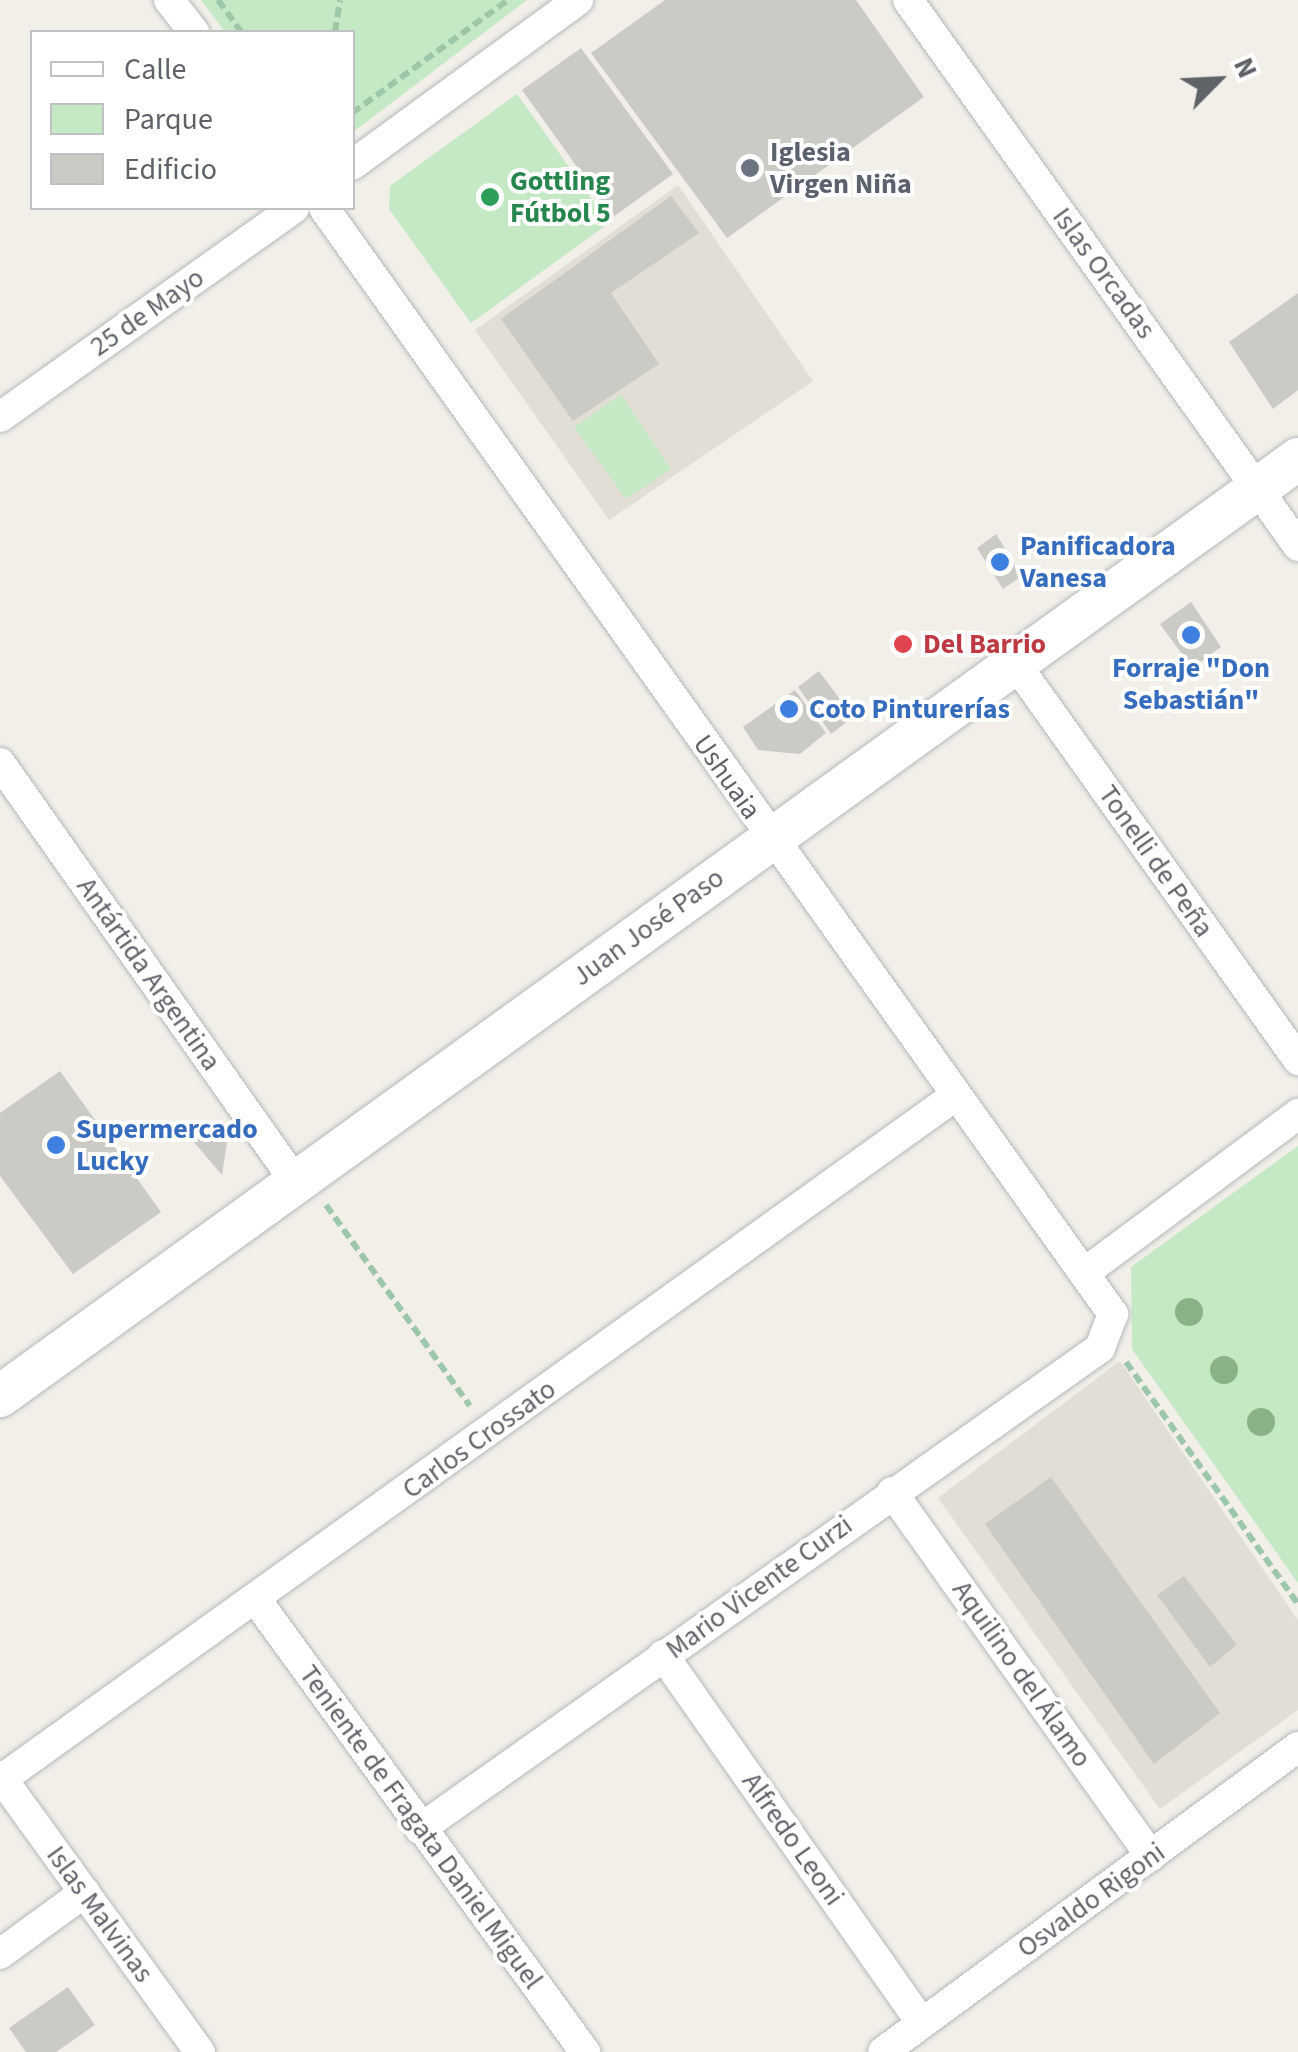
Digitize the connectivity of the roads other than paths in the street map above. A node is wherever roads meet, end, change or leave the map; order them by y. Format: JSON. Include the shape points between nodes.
{"nodes":[{"id":1,"x":170,"y":0,"type":"edge"},
{"id":2,"x":578,"y":0,"type":"edge"},
{"id":3,"x":908,"y":0,"type":"edge"},
{"id":4,"x":192,"y":30,"type":"edge"},
{"id":5,"x":355,"y":163,"type":"edge"},
{"id":6,"x":291,"y":210,"type":"edge"},
{"id":7,"x":325,"y":210,"type":"edge"},
{"id":8,"x":0,"y":417,"type":"edge"},
{"id":9,"x":1298,"y":459,"type":"edge"},
{"id":10,"x":1258,"y":489,"type":"junction"},
{"id":11,"x":1298,"y":546,"type":"edge"},
{"id":12,"x":1015,"y":663,"type":"junction"},
{"id":13,"x":0,"y":763,"type":"edge"},
{"id":14,"x":770,"y":838,"type":"junction"},
{"id":15,"x":1298,"y":1060,"type":"edge"},
{"id":16,"x":955,"y":1096,"type":"junction"},
{"id":17,"x":1298,"y":1114,"type":"edge"},
{"id":18,"x":302,"y":1181,"type":"junction"},
{"id":19,"x":1084,"y":1273,"type":"junction"},
{"id":20,"x":1103,"y":1340,"type":"joint"},
{"id":21,"x":0,"y":1396,"type":"edge"},
{"id":22,"x":892,"y":1492,"type":"junction"},
{"id":23,"x":257,"y":1601,"type":"junction"},
{"id":24,"x":663,"y":1655,"type":"junction"},
{"id":25,"x":1298,"y":1747,"type":"edge"},
{"id":26,"x":1,"y":1778,"type":"edge"},
{"id":27,"x":420,"y":1829,"type":"junction"},
{"id":28,"x":1151,"y":1856,"type":"junction"},
{"id":29,"x":85,"y":1892,"type":"junction"},
{"id":30,"x":0,"y":1954,"type":"edge"},
{"id":31,"x":922,"y":2023,"type":"junction"},
{"id":32,"x":200,"y":2052,"type":"edge"},
{"id":33,"x":585,"y":2052,"type":"edge"},
{"id":34,"x":883,"y":2052,"type":"edge"}],
"edges":[{"from":1,"to":4,"type":"street"},
{"from":2,"to":5,"type":"street"},
{"from":3,"to":10,"type":"street","name":"Islas Orcadas"},
{"from":6,"to":8,"type":"street","name":"25 de Mayo"},
{"from":7,"to":14,"type":"street","name":"Ushuaia"},
{"from":9,"to":10,"type":"main road","name":"Juan José Paso"},
{"from":10,"to":11,"type":"street","name":"Islas Orcadas"},
{"from":10,"to":12,"type":"main road","name":"Juan José Paso"},
{"from":12,"to":14,"type":"main road","name":"Juan José Paso"},
{"from":12,"to":15,"type":"street","name":"Tonelli de Peña"},
{"from":13,"to":18,"type":"street","name":"Antártida Argentina"},
{"from":14,"to":16,"type":"street","name":"Ushuaia"},
{"from":14,"to":18,"type":"main road","name":"Juan José Paso"},
{"from":16,"to":19,"type":"street","name":"Ushuaia"},
{"from":16,"to":23,"type":"street","name":"Carlos Crossato"},
{"from":17,"to":19,"type":"street"},
{"from":18,"to":21,"type":"main road","name":"Juan José Paso"},
{"from":19,"to":20,"type":"street","name":"Ushuaia","via":[[1113,1314]]},
{"from":20,"to":22,"type":"street","name":"Mario Vicente Curzi"},
{"from":22,"to":24,"type":"street","name":"Mario Vicente Curzi"},
{"from":22,"to":28,"type":"street","name":"Aquilino del Álamo"},
{"from":23,"to":26,"type":"street","name":"Carlos Crossato"},
{"from":23,"to":27,"type":"street","name":"Teniente de Fragata Daniel Miguel"},
{"from":24,"to":27,"type":"street","name":"Mario Vicente Curzi"},
{"from":24,"to":31,"type":"street","name":"Alfredo Leoni"},
{"from":25,"to":28,"type":"street","name":"Osvaldo Rigoni"},
{"from":26,"to":29,"type":"street","name":"Islas Malvinas"},
{"from":27,"to":33,"type":"street","name":"Teniente de Fragata Daniel Miguel"},
{"from":28,"to":31,"type":"street","name":"Osvaldo Rigoni"},
{"from":29,"to":30,"type":"street"},
{"from":29,"to":32,"type":"street","name":"Islas Malvinas"},
{"from":31,"to":34,"type":"street","name":"Osvaldo Rigoni"}]}
